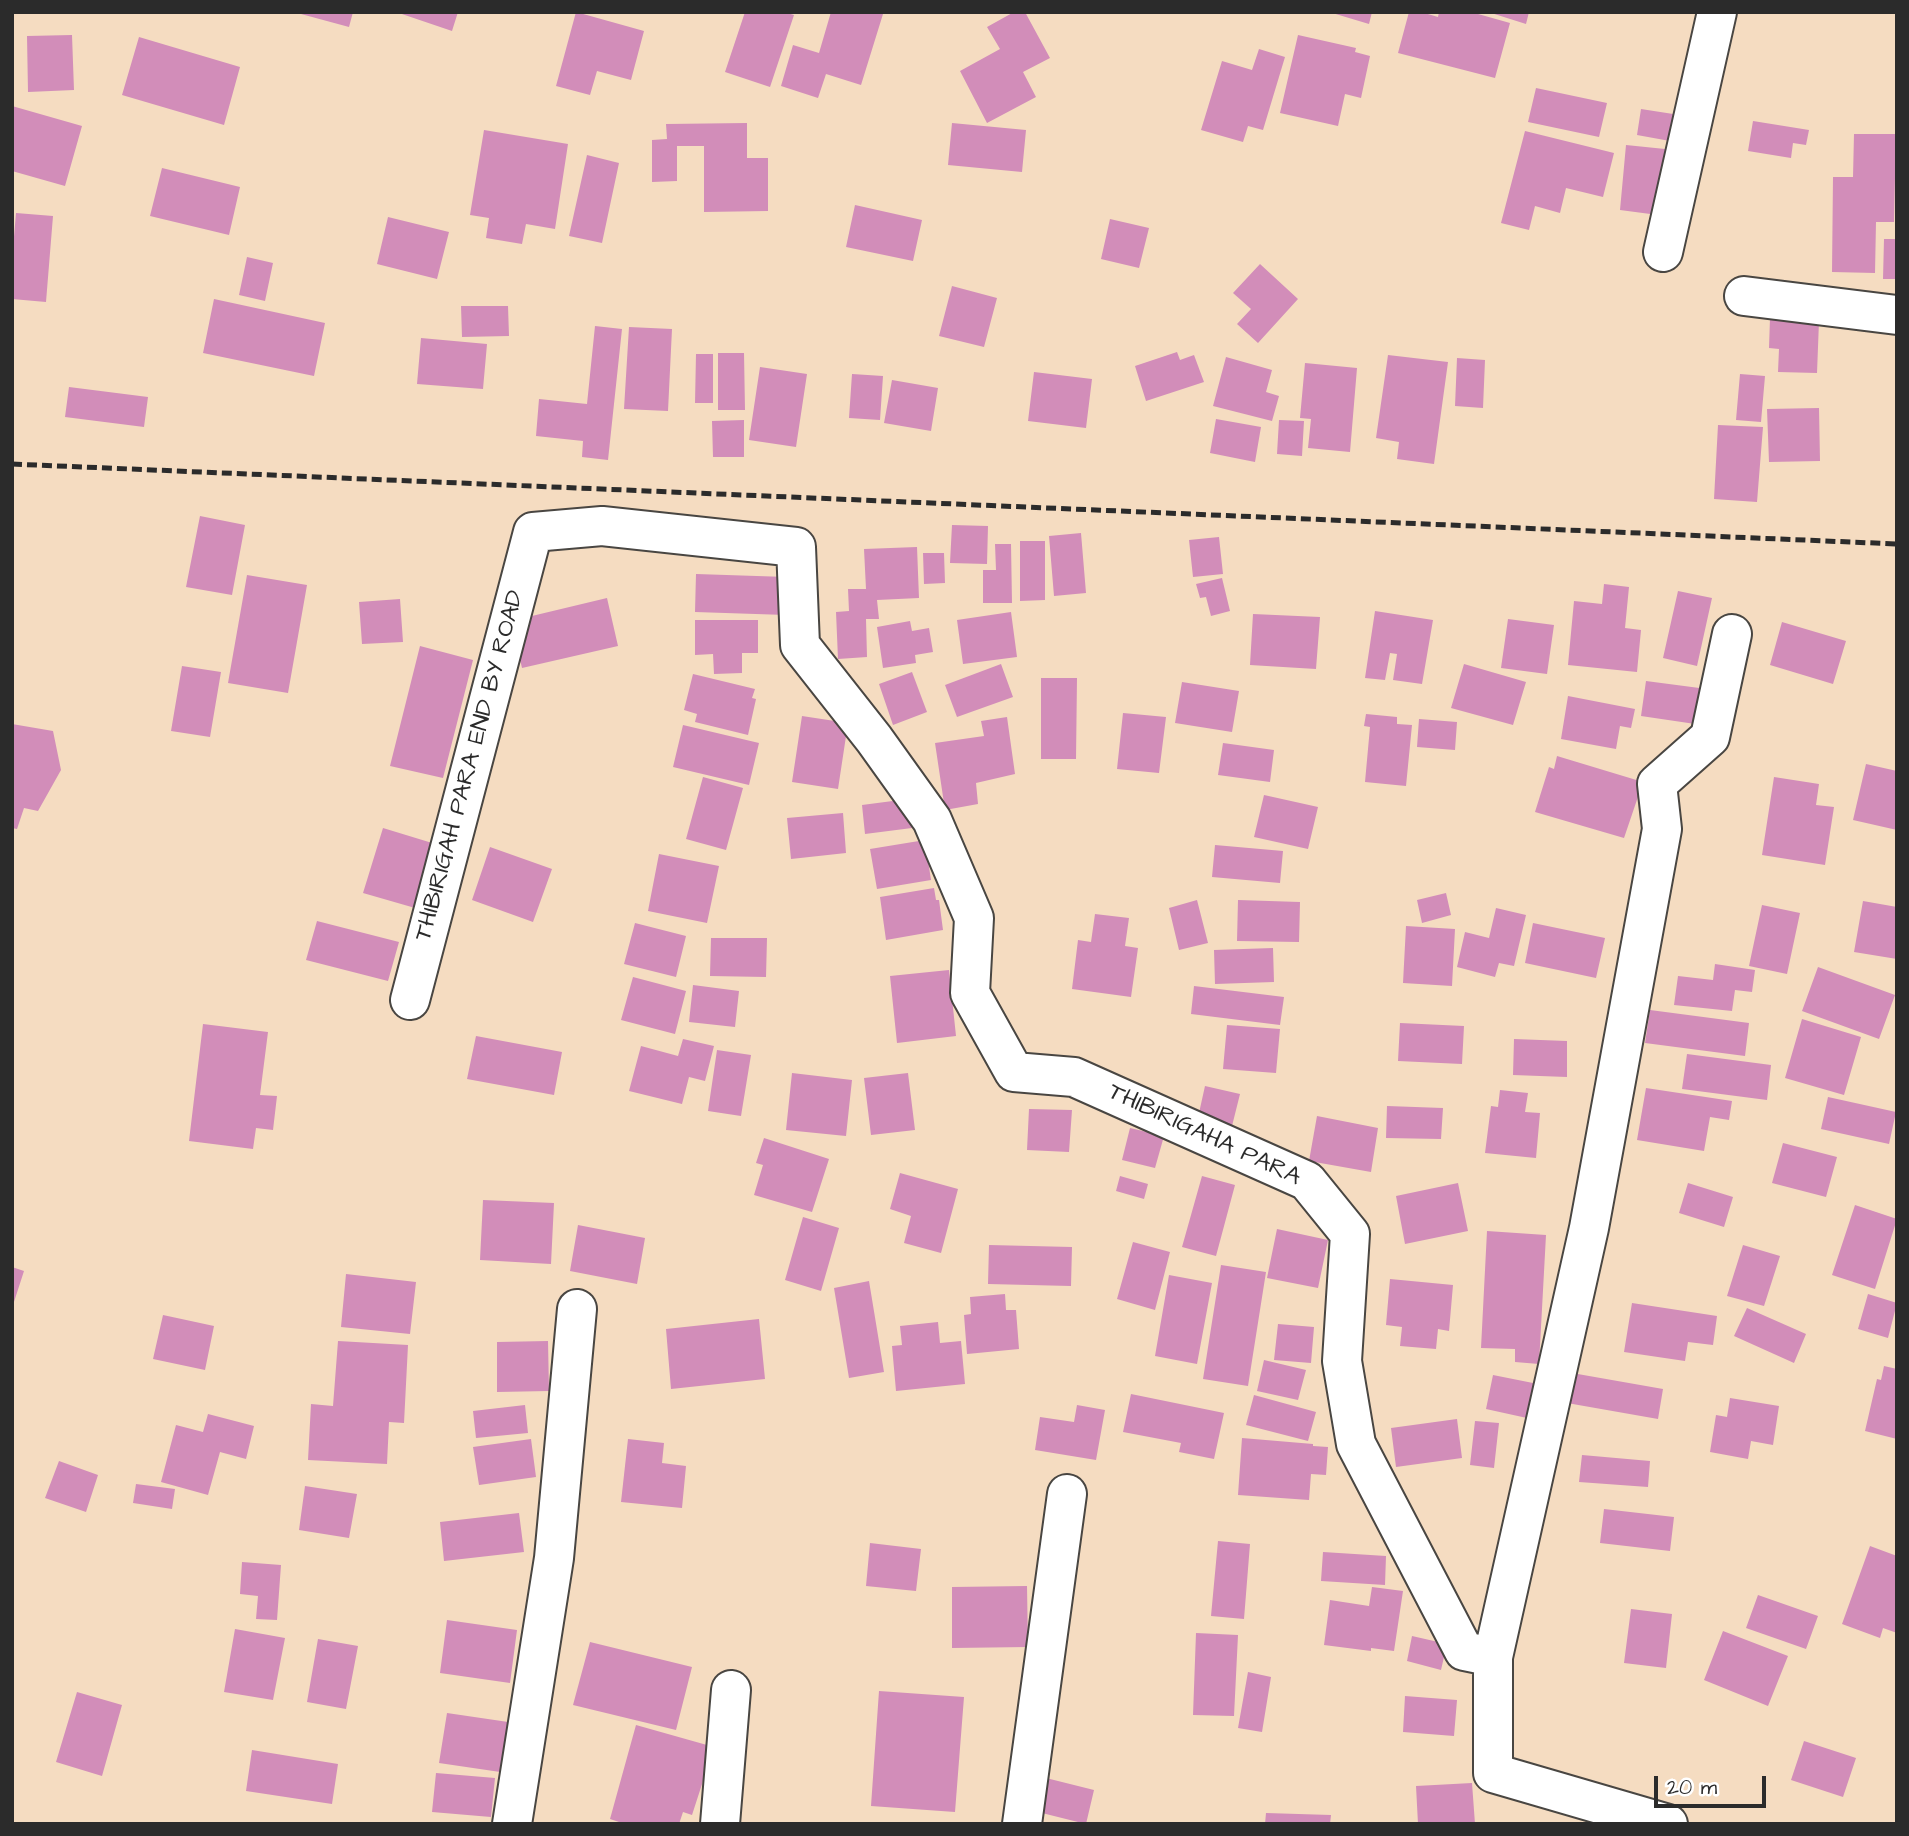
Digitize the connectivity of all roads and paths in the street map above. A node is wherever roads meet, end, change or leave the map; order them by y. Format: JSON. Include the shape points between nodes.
{"nodes":[{"id":1,"x":1717,"y":12,"type":"edge"},
{"id":2,"x":1663,"y":252,"type":"dead end"},
{"id":3,"x":1744,"y":296,"type":"dead end"},
{"id":4,"x":1897,"y":315,"type":"edge"},
{"id":5,"x":1732,"y":634,"type":"dead end"},
{"id":6,"x":874,"y":739,"type":"joint"},
{"id":7,"x":410,"y":1000,"type":"dead end"},
{"id":8,"x":577,"y":1309,"type":"dead end"},
{"id":9,"x":1067,"y":1494,"type":"dead end"},
{"id":10,"x":1493,"y":1657,"type":"junction"},
{"id":11,"x":731,"y":1690,"type":"dead end"},
{"id":12,"x":513,"y":1824,"type":"edge"},
{"id":13,"x":720,"y":1824,"type":"edge"},
{"id":14,"x":1022,"y":1824,"type":"edge"},
{"id":15,"x":1668,"y":1824,"type":"edge"}],
"edges":[{"from":1,"to":2,"type":"street"},
{"from":3,"to":4,"type":"street"},
{"from":5,"to":10,"type":"street","via":[[1710,737],[1657,784],[1662,829],[1591,1214]]},
{"from":6,"to":7,"type":"street","name":"THIBIRIGAH PARA END BY ROAD","via":[[800,645],[796,547],[602,526],[533,532]]},
{"from":6,"to":10,"type":"street","name":"THIBIRIGAHA PARA","via":[[932,820],[974,918],[970,993],[1014,1072],[1074,1077],[1307,1181],[1350,1234],[1342,1361],[1356,1444],[1464,1651]]},
{"from":8,"to":12,"type":"street","via":[[554,1558]]},
{"from":9,"to":14,"type":"street"},
{"from":10,"to":15,"type":"street","via":[[1493,1773]]},
{"from":11,"to":13,"type":"street"}]}
